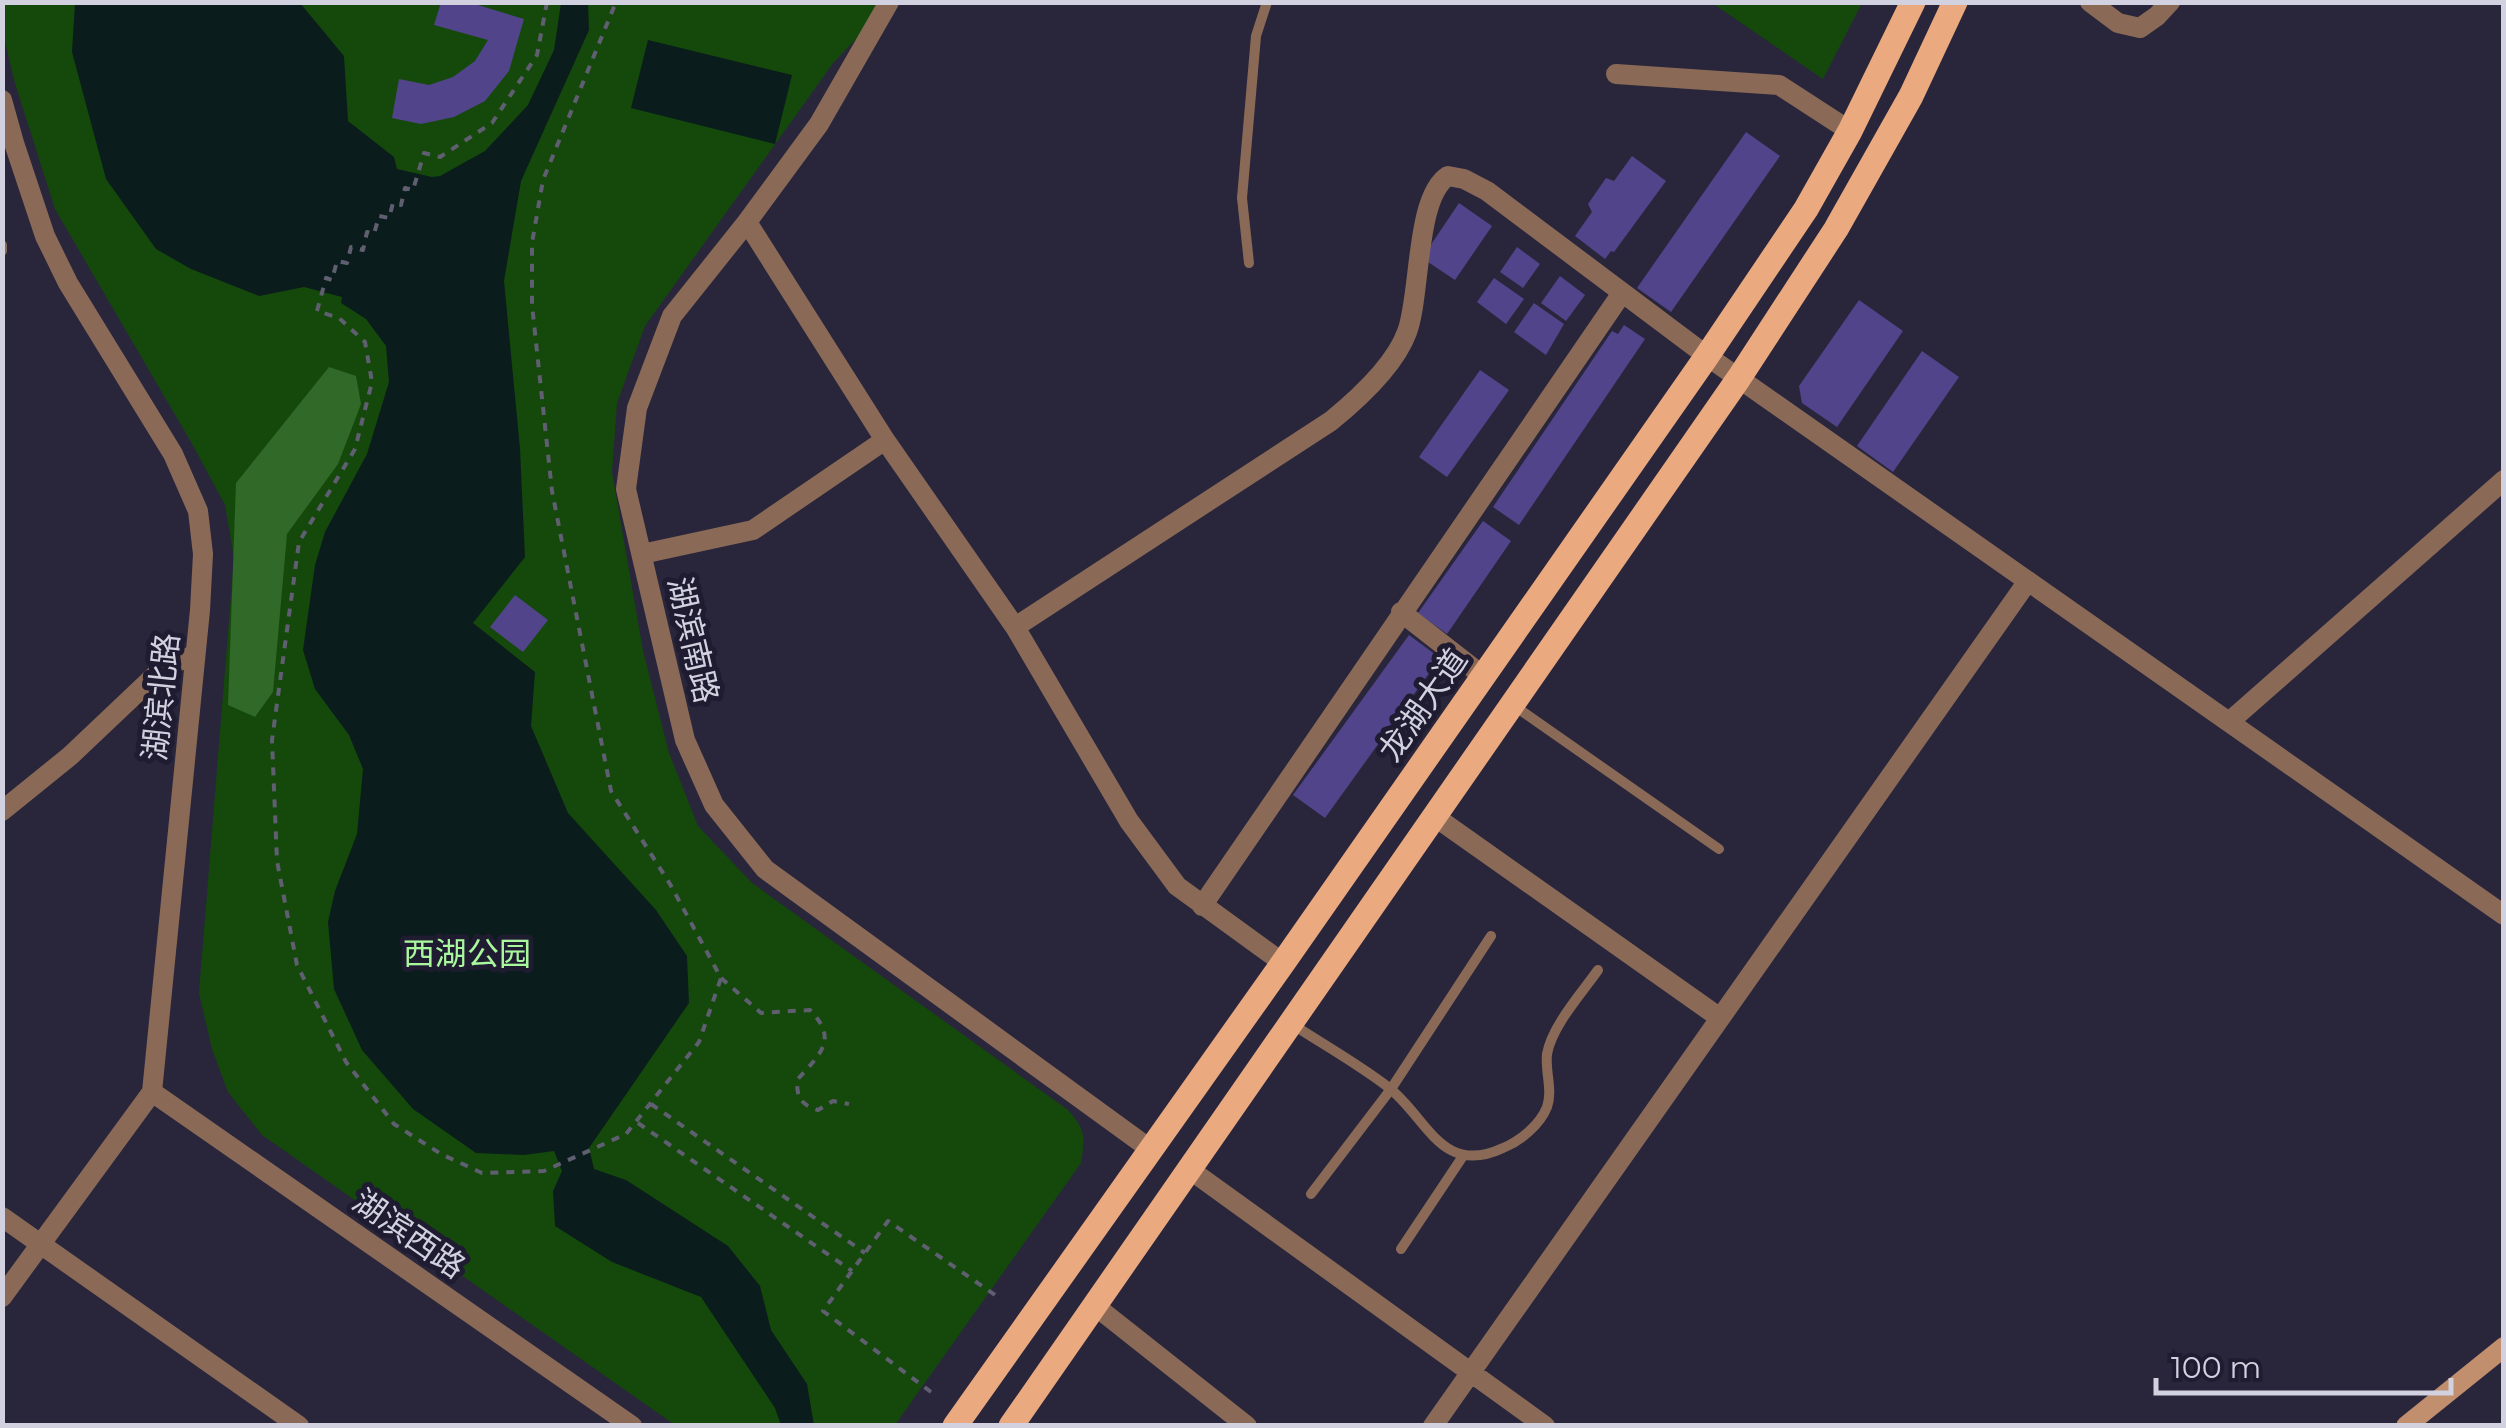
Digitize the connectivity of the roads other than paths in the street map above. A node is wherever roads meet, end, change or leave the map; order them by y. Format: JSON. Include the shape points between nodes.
{"nodes":[{"id":1,"x":890,"y":2,"type":"edge"},
{"id":2,"x":1267,"y":2,"type":"edge"},
{"id":3,"x":1913,"y":2,"type":"edge"},
{"id":4,"x":1954,"y":2,"type":"edge"},
{"id":5,"x":2090,"y":2,"type":"edge"},
{"id":6,"x":2170,"y":2,"type":"edge"},
{"id":7,"x":1616,"y":74,"type":"dead end"},
{"id":8,"x":2,"y":100,"type":"edge"},
{"id":9,"x":1850,"y":131,"type":"junction"},
{"id":10,"x":8,"y":141,"type":"edge"},
{"id":11,"x":747,"y":222,"type":"junction"},
{"id":12,"x":1249,"y":263,"type":"dead end"},
{"id":13,"x":1622,"y":293,"type":"junction"},
{"id":14,"x":1707,"y":356,"type":"junction"},
{"id":15,"x":1739,"y":378,"type":"junction"},
{"id":16,"x":885,"y":440,"type":"junction"},
{"id":17,"x":2504,"y":480,"type":"edge"},
{"id":18,"x":642,"y":554,"type":"junction"},
{"id":19,"x":2028,"y":581,"type":"junction"},
{"id":20,"x":1402,"y":612,"type":"junction"},
{"id":21,"x":1015,"y":626,"type":"junction"},
{"id":22,"x":195,"y":655,"type":"junction"},
{"id":23,"x":1484,"y":676,"type":"junction"},
{"id":24,"x":1512,"y":704,"type":"junction"},
{"id":25,"x":2229,"y":722,"type":"junction"},
{"id":26,"x":2,"y":811,"type":"edge"},
{"id":27,"x":1434,"y":816,"type":"junction"},
{"id":28,"x":1719,"y":849,"type":"dead end"},
{"id":29,"x":1202,"y":906,"type":"junction"},
{"id":30,"x":2504,"y":915,"type":"edge"},
{"id":31,"x":1491,"y":936,"type":"dead end"},
{"id":32,"x":1283,"y":963,"type":"junction"},
{"id":33,"x":1598,"y":970,"type":"dead end"},
{"id":34,"x":1720,"y":1018,"type":"junction"},
{"id":35,"x":1291,"y":1023,"type":"junction"},
{"id":36,"x":1390,"y":1088,"type":"junction"},
{"id":37,"x":152,"y":1092,"type":"junction"},
{"id":38,"x":1150,"y":1149,"type":"junction"},
{"id":39,"x":1463,"y":1156,"type":"junction"},
{"id":40,"x":1189,"y":1169,"type":"junction"},
{"id":41,"x":1312,"y":1194,"type":"dead end"},
{"id":42,"x":2,"y":1217,"type":"edge"},
{"id":43,"x":41,"y":1244,"type":"junction"},
{"id":44,"x":1401,"y":1249,"type":"dead end"},
{"id":45,"x":2,"y":1297,"type":"edge"},
{"id":46,"x":1094,"y":1305,"type":"junction"},
{"id":47,"x":2504,"y":1347,"type":"edge"},
{"id":48,"x":1470,"y":1372,"type":"junction"},
{"id":49,"x":299,"y":1426,"type":"edge"},
{"id":50,"x":632,"y":1426,"type":"edge"},
{"id":51,"x":954,"y":1426,"type":"edge"},
{"id":52,"x":1011,"y":1426,"type":"edge"},
{"id":53,"x":1247,"y":1426,"type":"edge"},
{"id":54,"x":1433,"y":1426,"type":"edge"},
{"id":55,"x":1545,"y":1426,"type":"edge"},
{"id":56,"x":2406,"y":1426,"type":"edge"}],
"edges":[{"from":1,"to":11,"type":"street","name":"湖滨南路","via":[[819,124]]},
{"from":2,"to":12,"type":"lane","via":[[1256,36],[1242,198]]},
{"from":3,"to":9,"type":"main road","name":"龙湖大道"},
{"from":4,"to":15,"type":"main road","via":[[1911,96],[1836,229]]},
{"from":5,"to":6,"type":"street","via":[[2118,24],[2140,28]]},
{"from":7,"to":9,"type":"street","via":[[1779,84]]},
{"from":8,"to":10,"type":"street","name":"湖滨北路"},
{"from":9,"to":14,"type":"main road","name":"龙湖大道"},
{"from":10,"to":22,"type":"street","name":"湖滨北路","via":[[68,283],[173,454],[198,511],[203,554]]},
{"from":11,"to":16,"type":"street"},
{"from":11,"to":18,"type":"street","name":"湖滨南路","via":[[672,316],[637,408],[626,488]]},
{"from":13,"to":14,"type":"street"},
{"from":13,"to":20,"type":"street"},
{"from":13,"to":21,"type":"street","via":[[1486,191],[1448,176],[1438,182],[1424,229],[1407,332],[1359,398]]},
{"from":14,"to":15,"type":"street"},
{"from":14,"to":23,"type":"main road","name":"龙湖大道"},
{"from":15,"to":19,"type":"street"},
{"from":15,"to":24,"type":"main road"},
{"from":16,"to":18,"type":"street","via":[[753,530]]},
{"from":16,"to":21,"type":"street"},
{"from":17,"to":25,"type":"street"},
{"from":18,"to":38,"type":"street","name":"湖滨南路","via":[[685,740],[714,806],[765,869]]},
{"from":19,"to":25,"type":"street"},
{"from":19,"to":34,"type":"street"},
{"from":20,"to":23,"type":"street"},
{"from":20,"to":29,"type":"street"},
{"from":21,"to":29,"type":"street","via":[[1129,821],[1177,886]]},
{"from":22,"to":26,"type":"street","via":[[165,666]]},
{"from":22,"to":37,"type":"street","name":"湖滨北路"},
{"from":23,"to":32,"type":"main road","name":"龙湖大道"},
{"from":24,"to":27,"type":"main road"},
{"from":24,"to":28,"type":"lane"},
{"from":25,"to":30,"type":"street"},
{"from":27,"to":34,"type":"street"},
{"from":27,"to":35,"type":"main road"},
{"from":29,"to":32,"type":"street"},
{"from":31,"to":36,"type":"lane"},
{"from":32,"to":38,"type":"main road","name":"龙湖大道"},
{"from":33,"to":39,"type":"lane","via":[[1552,1036],[1546,1108],[1522,1139],[1495,1152]]},
{"from":34,"to":48,"type":"street"},
{"from":35,"to":36,"type":"lane"},
{"from":35,"to":40,"type":"main road"},
{"from":36,"to":39,"type":"lane","via":[[1442,1146]]},
{"from":36,"to":41,"type":"lane"},
{"from":37,"to":43,"type":"street"},
{"from":37,"to":50,"type":"street","name":"湖滨西路"},
{"from":38,"to":51,"type":"main road","name":"龙湖大道"},
{"from":39,"to":44,"type":"lane"},
{"from":40,"to":46,"type":"main road"},
{"from":40,"to":48,"type":"street"},
{"from":42,"to":43,"type":"street"},
{"from":43,"to":45,"type":"street"},
{"from":43,"to":49,"type":"street"},
{"from":46,"to":52,"type":"main road"},
{"from":46,"to":53,"type":"street"},
{"from":47,"to":56,"type":"street"},
{"from":48,"to":54,"type":"street"},
{"from":48,"to":55,"type":"street"}]}
